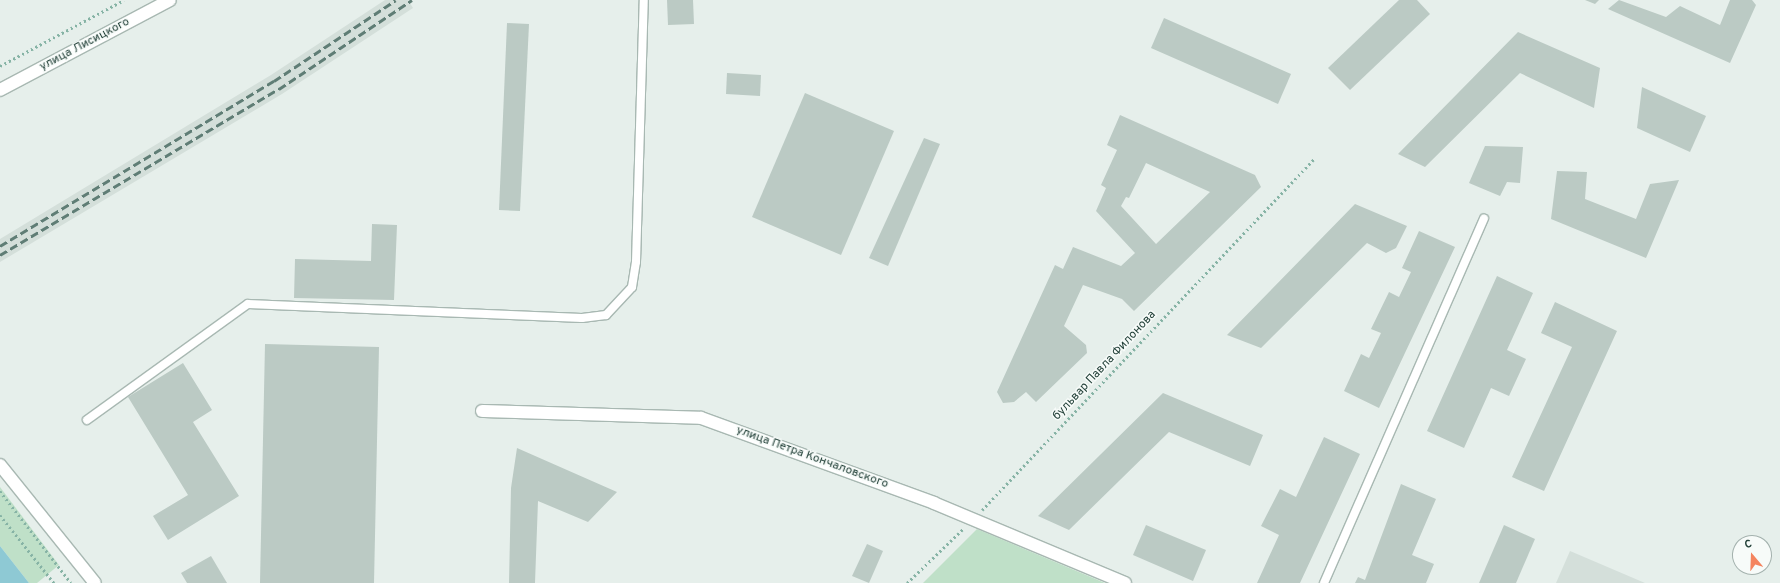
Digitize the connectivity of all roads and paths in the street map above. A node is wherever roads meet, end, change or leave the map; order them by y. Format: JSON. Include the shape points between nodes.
{"nodes":[{"id":1,"x":124,"y":0,"type":"edge"},
{"id":2,"x":170,"y":0,"type":"edge"},
{"id":3,"x":644,"y":0,"type":"edge"},
{"id":4,"x":0,"y":66,"type":"edge"},
{"id":5,"x":0,"y":90,"type":"edge"},
{"id":6,"x":1314,"y":158,"type":"dead end"},
{"id":7,"x":1484,"y":219,"type":"dead end"},
{"id":8,"x":482,"y":411,"type":"dead end"},
{"id":9,"x":87,"y":420,"type":"dead end"},
{"id":10,"x":0,"y":465,"type":"edge"},
{"id":11,"x":0,"y":491,"type":"edge"},
{"id":12,"x":0,"y":516,"type":"edge"},
{"id":13,"x":973,"y":519,"type":"junction"},
{"id":14,"x":54,"y":583,"type":"edge"},
{"id":15,"x":71,"y":583,"type":"edge"},
{"id":16,"x":95,"y":583,"type":"edge"},
{"id":17,"x":907,"y":583,"type":"edge"},
{"id":18,"x":1126,"y":583,"type":"edge"},
{"id":19,"x":1324,"y":583,"type":"edge"}],
"edges":[{"from":1,"to":4,"type":"path"},
{"from":2,"to":5,"type":"street","name":"улица Лисицкого"},
{"from":3,"to":9,"type":"lane","via":[[636,262],[632,286],[606,315],[582,318],[248,304]]},
{"from":6,"to":13,"type":"path","name":"бульвар Павла Филонова"},
{"from":7,"to":19,"type":"lane"},
{"from":8,"to":13,"type":"street","name":"улица Петра Кончаловского","via":[[701,418]]},
{"from":10,"to":16,"type":"street"},
{"from":11,"to":15,"type":"path"},
{"from":12,"to":14,"type":"path"},
{"from":13,"to":17,"type":"path","name":"бульвар Павла Филонова"},
{"from":13,"to":18,"type":"street","name":"улица Петра Кончаловского"}]}
